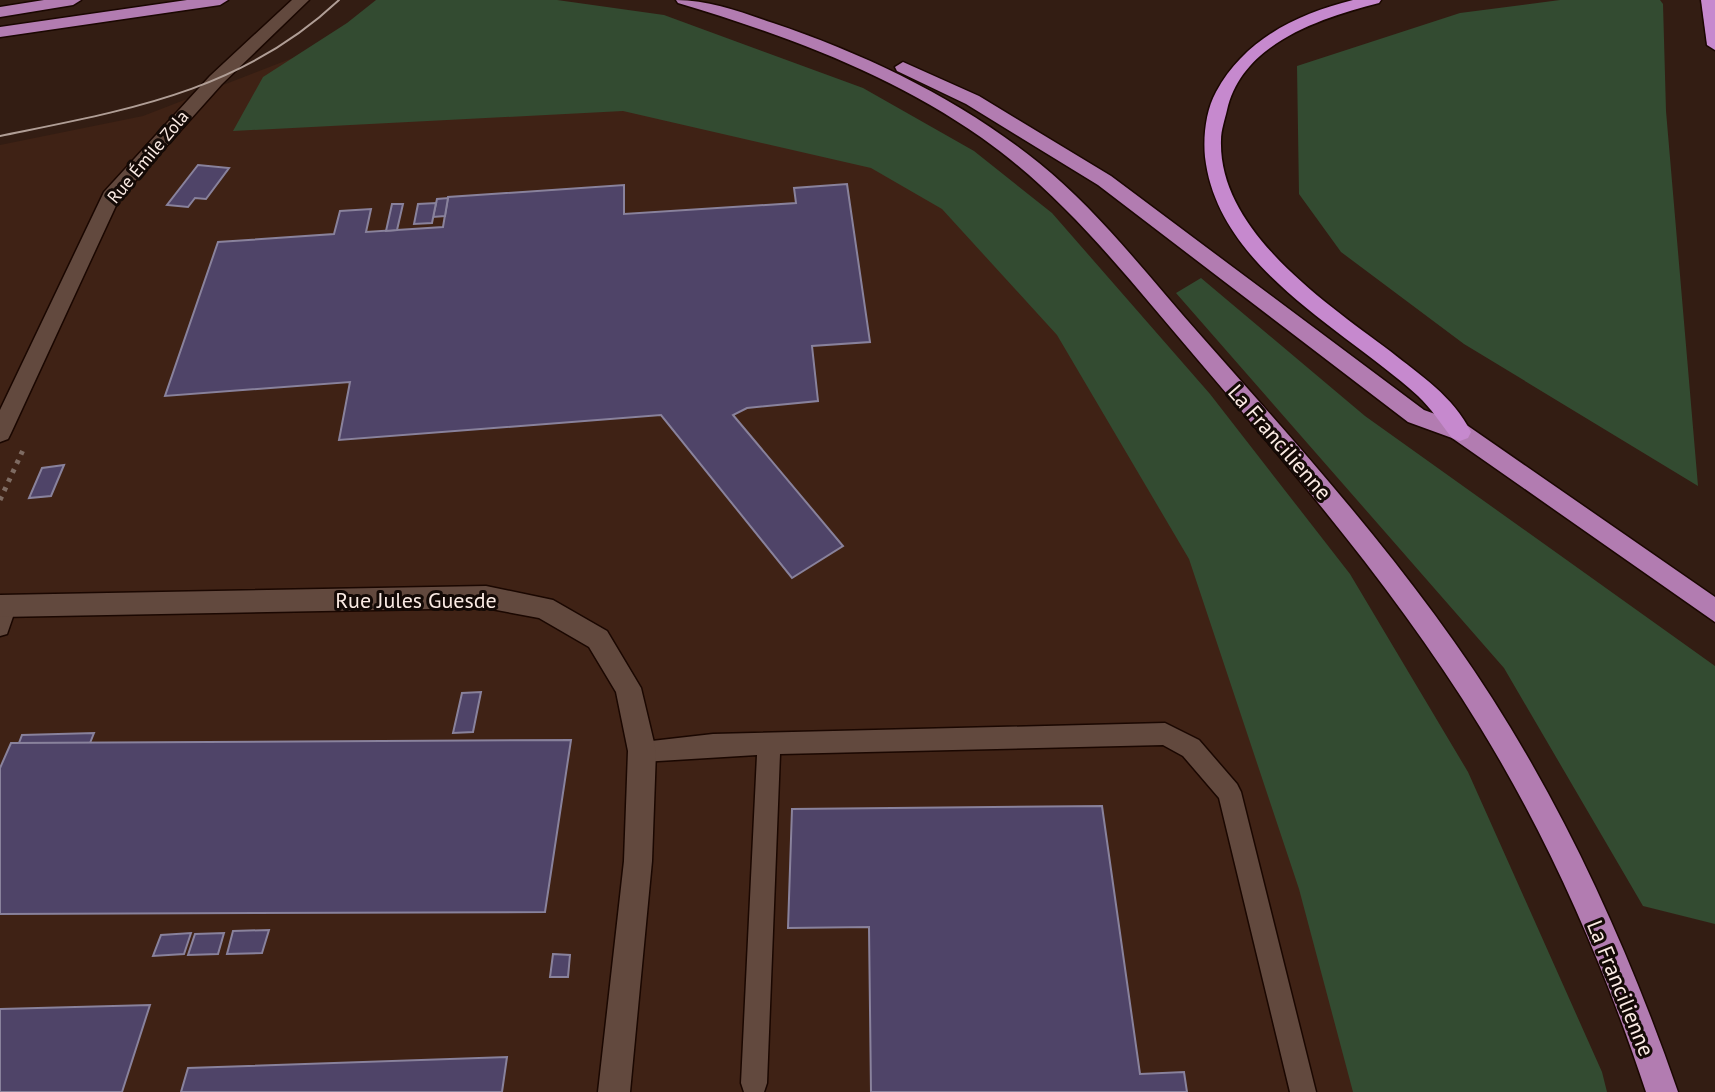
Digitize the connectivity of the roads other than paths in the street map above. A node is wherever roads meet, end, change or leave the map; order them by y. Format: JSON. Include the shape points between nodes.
{"nodes":[{"id":1,"x":73,"y":0,"type":"edge"},
{"id":2,"x":220,"y":0,"type":"edge"},
{"id":3,"x":301,"y":0,"type":"edge"},
{"id":4,"x":684,"y":0,"type":"edge"},
{"id":5,"x":1373,"y":0,"type":"edge"},
{"id":6,"x":1709,"y":0,"type":"edge"},
{"id":7,"x":0,"y":12,"type":"edge"},
{"id":8,"x":0,"y":32,"type":"edge"},
{"id":9,"x":809,"y":41,"type":"junction"},
{"id":10,"x":1715,"y":45,"type":"edge"},
{"id":11,"x":1460,"y":432,"type":"junction"},
{"id":12,"x":0,"y":433,"type":"edge"},
{"id":13,"x":1715,"y":611,"type":"edge"},
{"id":14,"x":2,"y":613,"type":"edge"},
{"id":15,"x":769,"y":744,"type":"junction"},
{"id":16,"x":642,"y":751,"type":"junction"},
{"id":17,"x":754,"y":1083,"type":"dead end"},
{"id":18,"x":614,"y":1092,"type":"edge"},
{"id":19,"x":1303,"y":1092,"type":"edge"},
{"id":20,"x":1662,"y":1092,"type":"edge"}],
"edges":[{"from":1,"to":7,"type":"highway"},
{"from":2,"to":8,"type":"highway"},
{"from":3,"to":12,"type":"street","name":"Rue Émile Zola","via":[[216,80],[111,196]]},
{"from":4,"to":9,"type":"highway","name":"La Francilienne"},
{"from":5,"to":11,"type":"highway","via":[[1311,19],[1273,37],[1246,59],[1226,88],[1213,121],[1211,153],[1226,206],[1265,258],[1323,311],[1429,393]]},
{"from":6,"to":10,"type":"highway"},
{"from":9,"to":11,"type":"highway","via":[[851,45],[934,80],[1068,155],[1416,416]]},
{"from":9,"to":20,"type":"highway","name":"La Francilienne","via":[[925,94],[1036,167],[1330,499],[1432,634],[1512,755],[1607,948]]},
{"from":11,"to":13,"type":"highway"},
{"from":14,"to":16,"type":"street","name":"Rue Jules Guesde","via":[[486,597],[544,608],[598,639],[628,688]]},
{"from":15,"to":16,"type":"lane"},
{"from":15,"to":17,"type":"lane"},
{"from":15,"to":19,"type":"lane","via":[[1165,734],[1191,748],[1229,792]]},
{"from":16,"to":18,"type":"street","name":"Rue Jules Guesde","via":[[638,861]]}]}
